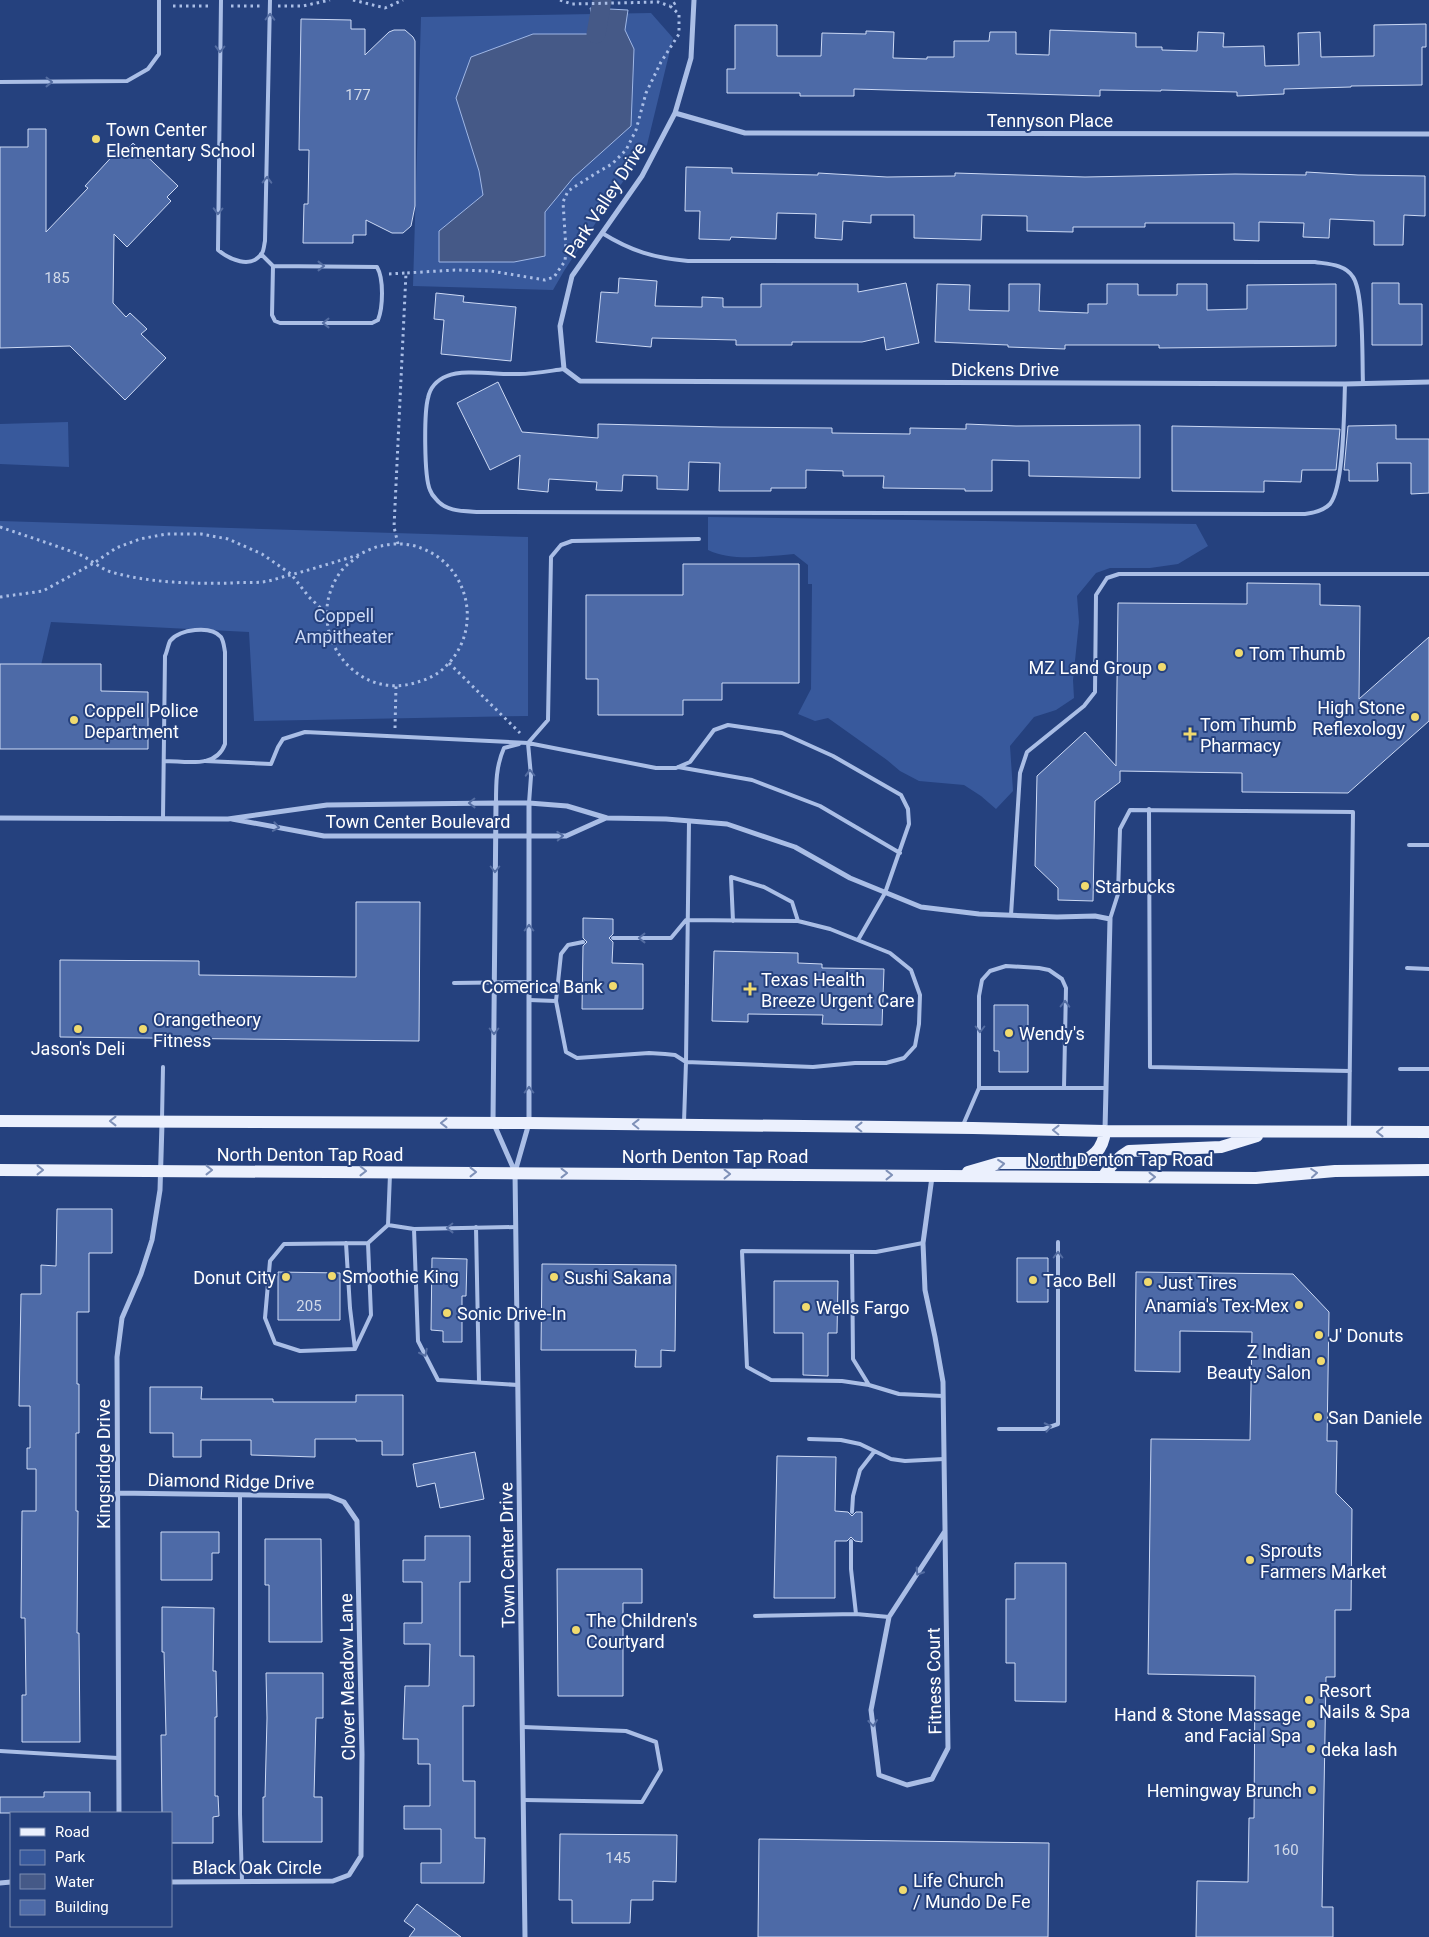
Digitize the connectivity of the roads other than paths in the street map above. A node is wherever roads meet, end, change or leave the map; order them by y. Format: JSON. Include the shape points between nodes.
{"nodes":[{"id":1,"x":159,"y":0,"type":"edge"},
{"id":2,"x":221,"y":0,"type":"edge"},
{"id":3,"x":270,"y":0,"type":"edge"},
{"id":4,"x":694,"y":0,"type":"edge"},
{"id":5,"x":0,"y":82,"type":"edge"},
{"id":6,"x":674,"y":113,"type":"junction"},
{"id":7,"x":1429,"y":134,"type":"edge"},
{"id":8,"x":602,"y":233,"type":"junction"},
{"id":9,"x":261,"y":254,"type":"junction"},
{"id":10,"x":273,"y":266,"type":"junction"},
{"id":11,"x":564,"y":369,"type":"junction"},
{"id":12,"x":1429,"y":382,"type":"edge"},
{"id":13,"x":1345,"y":384,"type":"junction"},
{"id":14,"x":1363,"y":384,"type":"junction"},
{"id":15,"x":699,"y":539,"type":"dead end"},
{"id":16,"x":1429,"y":574,"type":"edge"},
{"id":17,"x":528,"y":743,"type":"junction"},
{"id":18,"x":164,"y":761,"type":"junction"},
{"id":19,"x":205,"y":761,"type":"junction"},
{"id":20,"x":678,"y":767,"type":"junction"},
{"id":21,"x":496,"y":803,"type":"junction"},
{"id":22,"x":529,"y":803,"type":"junction"},
{"id":23,"x":1149,"y":809,"type":"junction"},
{"id":24,"x":0,"y":818,"type":"edge"},
{"id":25,"x":163,"y":818,"type":"junction"},
{"id":26,"x":607,"y":818,"type":"junction"},
{"id":27,"x":228,"y":819,"type":"junction"},
{"id":28,"x":689,"y":821,"type":"junction"},
{"id":29,"x":495,"y":836,"type":"junction"},
{"id":30,"x":529,"y":836,"type":"junction"},
{"id":31,"x":1409,"y":845,"type":"dead end"},
{"id":32,"x":1429,"y":845,"type":"edge"},
{"id":33,"x":900,"y":853,"type":"junction"},
{"id":34,"x":885,"y":893,"type":"junction"},
{"id":35,"x":1011,"y":915,"type":"junction"},
{"id":36,"x":1110,"y":919,"type":"junction"},
{"id":37,"x":686,"y":920,"type":"junction"},
{"id":38,"x":734,"y":921,"type":"junction"},
{"id":39,"x":798,"y":921,"type":"junction"},
{"id":40,"x":613,"y":938,"type":"dead end"},
{"id":41,"x":858,"y":940,"type":"junction"},
{"id":42,"x":583,"y":942,"type":"dead end"},
{"id":43,"x":1407,"y":968,"type":"dead end"},
{"id":44,"x":1429,"y":969,"type":"edge"},
{"id":45,"x":494,"y":982,"type":"junction"},
{"id":46,"x":529,"y":982,"type":"junction"},
{"id":47,"x":454,"y":983,"type":"dead end"},
{"id":48,"x":529,"y":1000,"type":"junction"},
{"id":49,"x":556,"y":1001,"type":"junction"},
{"id":50,"x":686,"y":1062,"type":"junction"},
{"id":51,"x":163,"y":1068,"type":"dead end"},
{"id":52,"x":1429,"y":1068,"type":"edge"},
{"id":53,"x":1400,"y":1069,"type":"dead end"},
{"id":54,"x":1350,"y":1071,"type":"junction"},
{"id":55,"x":979,"y":1088,"type":"junction"},
{"id":56,"x":1064,"y":1088,"type":"junction"},
{"id":57,"x":1106,"y":1088,"type":"junction"},
{"id":58,"x":0,"y":1120,"type":"edge"},
{"id":59,"x":162,"y":1121,"type":"junction"},
{"id":60,"x":493,"y":1122,"type":"junction"},
{"id":61,"x":529,"y":1123,"type":"junction"},
{"id":62,"x":684,"y":1125,"type":"junction"},
{"id":63,"x":962,"y":1128,"type":"junction"},
{"id":64,"x":1105,"y":1131,"type":"junction"},
{"id":65,"x":1271,"y":1132,"type":"junction"},
{"id":66,"x":1429,"y":1132,"type":"edge"},
{"id":67,"x":1349,"y":1133,"type":"junction"},
{"id":68,"x":0,"y":1170,"type":"edge"},
{"id":69,"x":160,"y":1170,"type":"junction"},
{"id":70,"x":1429,"y":1170,"type":"edge"},
{"id":71,"x":390,"y":1172,"type":"junction"},
{"id":72,"x":515,"y":1172,"type":"junction"},
{"id":73,"x":932,"y":1175,"type":"junction"},
{"id":74,"x":954,"y":1176,"type":"junction"},
{"id":75,"x":1103,"y":1177,"type":"junction"},
{"id":76,"x":388,"y":1225,"type":"junction"},
{"id":77,"x":476,"y":1227,"type":"junction"},
{"id":78,"x":516,"y":1227,"type":"junction"},
{"id":79,"x":414,"y":1229,"type":"junction"},
{"id":80,"x":923,"y":1242,"type":"junction"},
{"id":81,"x":1058,"y":1242,"type":"dead end"},
{"id":82,"x":346,"y":1243,"type":"junction"},
{"id":83,"x":368,"y":1243,"type":"junction"},
{"id":84,"x":852,"y":1252,"type":"junction"},
{"id":85,"x":355,"y":1349,"type":"junction"},
{"id":86,"x":479,"y":1382,"type":"junction"},
{"id":87,"x":518,"y":1384,"type":"junction"},
{"id":88,"x":869,"y":1384,"type":"junction"},
{"id":89,"x":943,"y":1396,"type":"junction"},
{"id":90,"x":999,"y":1429,"type":"dead end"},
{"id":91,"x":810,"y":1440,"type":"dead end"},
{"id":92,"x":874,"y":1452,"type":"junction"},
{"id":93,"x":944,"y":1459,"type":"junction"},
{"id":94,"x":116,"y":1493,"type":"junction"},
{"id":95,"x":240,"y":1495,"type":"junction"},
{"id":96,"x":344,"y":1502,"type":"joint"},
{"id":97,"x":852,"y":1512,"type":"dead end"},
{"id":98,"x":945,"y":1531,"type":"junction"},
{"id":99,"x":851,"y":1541,"type":"dead end"},
{"id":100,"x":856,"y":1614,"type":"junction"},
{"id":101,"x":755,"y":1616,"type":"dead end"},
{"id":102,"x":889,"y":1617,"type":"junction"},
{"id":103,"x":523,"y":1727,"type":"junction"},
{"id":104,"x":0,"y":1751,"type":"edge"},
{"id":105,"x":118,"y":1758,"type":"junction"},
{"id":106,"x":524,"y":1800,"type":"junction"},
{"id":107,"x":119,"y":1812,"type":"edge"},
{"id":108,"x":361,"y":1856,"type":"joint"},
{"id":109,"x":242,"y":1881,"type":"junction"},
{"id":110,"x":172,"y":1882,"type":"edge"},
{"id":111,"x":526,"y":1937,"type":"edge"}],
"edges":[{"from":5,"to":1,"type":"lane","one_way":true,"via":[[127,81],[148,68],[159,54]]},
{"from":2,"to":9,"type":"lane","one_way":true,"via":[[218,250],[239,262],[252,260]]},
{"from":9,"to":3,"type":"lane","one_way":true,"via":[[265,241]]},
{"from":4,"to":6,"type":"street","name":"Park Valley Drive","via":[[691,58]]},
{"from":6,"to":7,"type":"street","name":"Tennyson Place","via":[[744,133]]},
{"from":6,"to":8,"type":"street","name":"Park Valley Drive","via":[[642,176]]},
{"from":8,"to":11,"type":"street","name":"Park Valley Drive","via":[[572,276],[560,326]]},
{"from":8,"to":14,"type":"lane","via":[[643,254],[688,262],[1314,262],[1336,265],[1353,276],[1360,300]]},
{"from":9,"to":10,"type":"lane"},
{"from":10,"to":10,"type":"lane","one_way":true,"via":[[376,267],[381,275],[378,320],[372,323],[275,321],[272,315]]},
{"from":11,"to":13,"type":"street","name":"Dickens Drive","via":[[580,381]]},
{"from":11,"to":13,"type":"lane","via":[[518,374],[459,373],[446,376],[433,385],[426,416],[427,474],[429,489],[437,501],[448,508],[478,512],[1305,514],[1319,512],[1330,504],[1336,489]]},
{"from":12,"to":14,"type":"street","name":"Dickens Drive"},
{"from":13,"to":14,"type":"street","name":"Dickens Drive"},
{"from":15,"to":17,"type":"lane","via":[[572,541],[560,545],[551,556],[549,578],[548,720]]},
{"from":16,"to":35,"type":"lane","via":[[1119,574],[1107,578],[1096,595],[1095,692],[1084,706],[1027,752],[1020,774]]},
{"from":17,"to":19,"type":"lane","via":[[305,732],[283,739],[271,764]]},
{"from":17,"to":20,"type":"lane","via":[[656,768]]},
{"from":17,"to":21,"type":"lane","via":[[504,748],[496,777]]},
{"from":22,"to":17,"type":"lane","one_way":true},
{"from":18,"to":19,"type":"lane"},
{"from":18,"to":19,"type":"lane","via":[[165,656],[171,640],[184,632],[197,630],[220,636],[225,652],[224,744],[221,753]]},
{"from":18,"to":25,"type":"lane"},
{"from":20,"to":33,"type":"lane","via":[[752,780],[820,806]]},
{"from":20,"to":33,"type":"lane","via":[[690,762],[714,730],[728,725],[782,733],[832,756],[901,795],[908,809],[909,824]]},
{"from":21,"to":22,"type":"street","name":"Town Center Boulevard"},
{"from":21,"to":27,"type":"street","name":"Town Center Boulevard","one_way":true,"via":[[327,805]]},
{"from":21,"to":29,"type":"street","name":"Town Center Drive"},
{"from":22,"to":26,"type":"street","name":"Town Center Boulevard","via":[[566,806]]},
{"from":22,"to":30,"type":"street","name":"Town Center Drive"},
{"from":23,"to":36,"type":"lane","via":[[1130,810],[1120,829],[1118,894]]},
{"from":23,"to":54,"type":"lane","via":[[1150,1067]]},
{"from":23,"to":54,"type":"lane","via":[[1353,812]]},
{"from":24,"to":25,"type":"street","name":"Town Center Boulevard"},
{"from":25,"to":27,"type":"street","name":"Town Center Boulevard"},
{"from":26,"to":28,"type":"street","name":"Town Center Boulevard"},
{"from":30,"to":26,"type":"street","name":"Town Center Boulevard","one_way":true,"via":[[566,836]]},
{"from":27,"to":29,"type":"street","name":"Town Center Boulevard","one_way":true,"via":[[324,836]]},
{"from":28,"to":34,"type":"street","name":"Town Center Boulevard","via":[[727,824],[794,847]]},
{"from":28,"to":37,"type":"lane"},
{"from":29,"to":30,"type":"street","name":"Town Center Boulevard"},
{"from":29,"to":45,"type":"street","name":"Town Center Drive","one_way":true},
{"from":46,"to":30,"type":"street","name":"Town Center Drive","one_way":true},
{"from":31,"to":32,"type":"lane"},
{"from":33,"to":34,"type":"lane"},
{"from":34,"to":35,"type":"street","name":"Town Center Boulevard","via":[[921,907]]},
{"from":34,"to":41,"type":"lane"},
{"from":35,"to":36,"type":"street","name":"Town Center Boulevard"},
{"from":36,"to":57,"type":"street"},
{"from":37,"to":38,"type":"lane"},
{"from":37,"to":40,"type":"lane","one_way":true,"via":[[671,938]]},
{"from":37,"to":50,"type":"lane"},
{"from":38,"to":39,"type":"lane"},
{"from":38,"to":39,"type":"lane","via":[[731,877],[764,887],[792,902]]},
{"from":39,"to":41,"type":"lane","via":[[830,928]]},
{"from":41,"to":50,"type":"lane","via":[[890,953],[911,970],[920,995],[919,1024],[915,1046],[904,1058],[886,1063],[813,1067]]},
{"from":42,"to":49,"type":"lane","via":[[568,945],[561,954]]},
{"from":43,"to":44,"type":"lane"},
{"from":45,"to":46,"type":"lane"},
{"from":45,"to":47,"type":"lane"},
{"from":45,"to":60,"type":"street","name":"Town Center Drive","one_way":true},
{"from":46,"to":48,"type":"street","name":"Town Center Drive"},
{"from":48,"to":49,"type":"lane"},
{"from":61,"to":48,"type":"street","name":"Town Center Drive","one_way":true},
{"from":49,"to":50,"type":"lane","via":[[566,1052],[577,1058],[649,1053],[675,1055]]},
{"from":50,"to":62,"type":"lane"},
{"from":51,"to":59,"type":"lane"},
{"from":52,"to":53,"type":"lane"},
{"from":54,"to":67,"type":"lane"},
{"from":55,"to":56,"type":"lane"},
{"from":56,"to":55,"type":"lane","one_way":true,"via":[[1066,988],[1062,980],[1049,970],[1006,966],[990,971],[982,980],[979,996]]},
{"from":55,"to":63,"type":"lane"},
{"from":56,"to":57,"type":"lane"},
{"from":57,"to":64,"type":"street"},
{"from":59,"to":58,"type":"main road","name":"North Denton Tap Road","one_way":true},
{"from":60,"to":59,"type":"main road","name":"North Denton Tap Road","one_way":true},
{"from":59,"to":69,"type":"street","name":"Kingsridge Drive"},
{"from":60,"to":61,"type":"main road","name":"North Denton Tap Road"},
{"from":60,"to":72,"type":"street","name":"Town Center Drive"},
{"from":62,"to":61,"type":"main road","name":"North Denton Tap Road","one_way":true},
{"from":61,"to":72,"type":"street","name":"Town Center Drive"},
{"from":63,"to":62,"type":"main road","name":"North Denton Tap Road","one_way":true},
{"from":64,"to":63,"type":"main road","name":"North Denton Tap Road","one_way":true},
{"from":64,"to":65,"type":"main road","name":"North Denton Tap Road"},
{"from":74,"to":64,"type":"main road","one_way":true,"via":[[998,1163],[1084,1161],[1101,1148]]},
{"from":65,"to":67,"type":"main road","name":"North Denton Tap Road"},
{"from":65,"to":75,"type":"main road","via":[[1221,1147],[1129,1151],[1118,1157]]},
{"from":66,"to":67,"type":"main road","name":"North Denton Tap Road","one_way":true},
{"from":68,"to":69,"type":"main road","name":"North Denton Tap Road","one_way":true},
{"from":69,"to":71,"type":"main road","name":"North Denton Tap Road","one_way":true},
{"from":69,"to":94,"type":"street","name":"Kingsridge Drive","via":[[152,1240],[122,1318],[117,1357]]},
{"from":75,"to":70,"type":"main road","name":"North Denton Tap Road","one_way":true,"via":[[1256,1178],[1335,1171]]},
{"from":71,"to":72,"type":"main road","name":"North Denton Tap Road","one_way":true},
{"from":71,"to":76,"type":"lane"},
{"from":72,"to":73,"type":"main road","name":"North Denton Tap Road","one_way":true},
{"from":72,"to":78,"type":"street","name":"Town Center Drive"},
{"from":73,"to":74,"type":"main road","name":"North Denton Tap Road"},
{"from":73,"to":80,"type":"street","name":"Fitness Court"},
{"from":74,"to":75,"type":"main road","name":"North Denton Tap Road"},
{"from":76,"to":79,"type":"lane"},
{"from":76,"to":83,"type":"lane"},
{"from":77,"to":78,"type":"lane"},
{"from":77,"to":79,"type":"lane","one_way":true},
{"from":77,"to":86,"type":"lane"},
{"from":78,"to":87,"type":"street","name":"Town Center Drive"},
{"from":79,"to":86,"type":"lane","one_way":true,"via":[[418,1341],[438,1380]]},
{"from":80,"to":84,"type":"lane","via":[[876,1252]]},
{"from":80,"to":89,"type":"street","name":"Fitness Court","via":[[925,1290]]},
{"from":90,"to":81,"type":"lane","one_way":true,"via":[[1044,1429],[1058,1424]]},
{"from":82,"to":83,"type":"lane"},
{"from":82,"to":85,"type":"lane"},
{"from":82,"to":85,"type":"lane","via":[[284,1244],[270,1261],[265,1318],[274,1343],[300,1352]]},
{"from":83,"to":85,"type":"lane","via":[[371,1315]]},
{"from":84,"to":88,"type":"lane","via":[[853,1359]]},
{"from":84,"to":88,"type":"lane","via":[[742,1251],[747,1367],[772,1380]]},
{"from":86,"to":87,"type":"lane"},
{"from":87,"to":103,"type":"street","name":"Town Center Drive"},
{"from":88,"to":89,"type":"lane","via":[[899,1394]]},
{"from":89,"to":93,"type":"street","name":"Fitness Court"},
{"from":91,"to":92,"type":"lane","via":[[841,1440],[860,1444]]},
{"from":92,"to":93,"type":"lane","via":[[905,1461]]},
{"from":92,"to":97,"type":"lane","via":[[860,1470]]},
{"from":93,"to":98,"type":"street","name":"Fitness Court"},
{"from":94,"to":95,"type":"street","name":"Diamond Ridge Drive"},
{"from":94,"to":105,"type":"street","name":"Kingsridge Drive"},
{"from":95,"to":96,"type":"street","name":"Diamond Ridge Drive","via":[[329,1496]]},
{"from":95,"to":109,"type":"lane"},
{"from":96,"to":108,"type":"street","name":"Clover Meadow Lane","via":[[357,1521]]},
{"from":98,"to":102,"type":"street","name":"Fitness Court","one_way":true},
{"from":102,"to":98,"type":"street","name":"Fitness Court","one_way":true,"via":[[871,1710],[880,1775],[907,1785],[932,1779],[948,1748]]},
{"from":99,"to":100,"type":"lane"},
{"from":100,"to":101,"type":"lane"},
{"from":100,"to":102,"type":"lane"},
{"from":103,"to":106,"type":"street","name":"Town Center Drive"},
{"from":103,"to":106,"type":"lane","via":[[626,1731],[656,1742],[661,1770],[642,1802]]},
{"from":104,"to":105,"type":"lane"},
{"from":105,"to":107,"type":"street","name":"Kingsridge Drive"},
{"from":106,"to":111,"type":"street","name":"Town Center Drive"},
{"from":108,"to":109,"type":"street","name":"Black Oak Circle","via":[[349,1874],[332,1881]]},
{"from":109,"to":110,"type":"street","name":"Black Oak Circle"}]}
